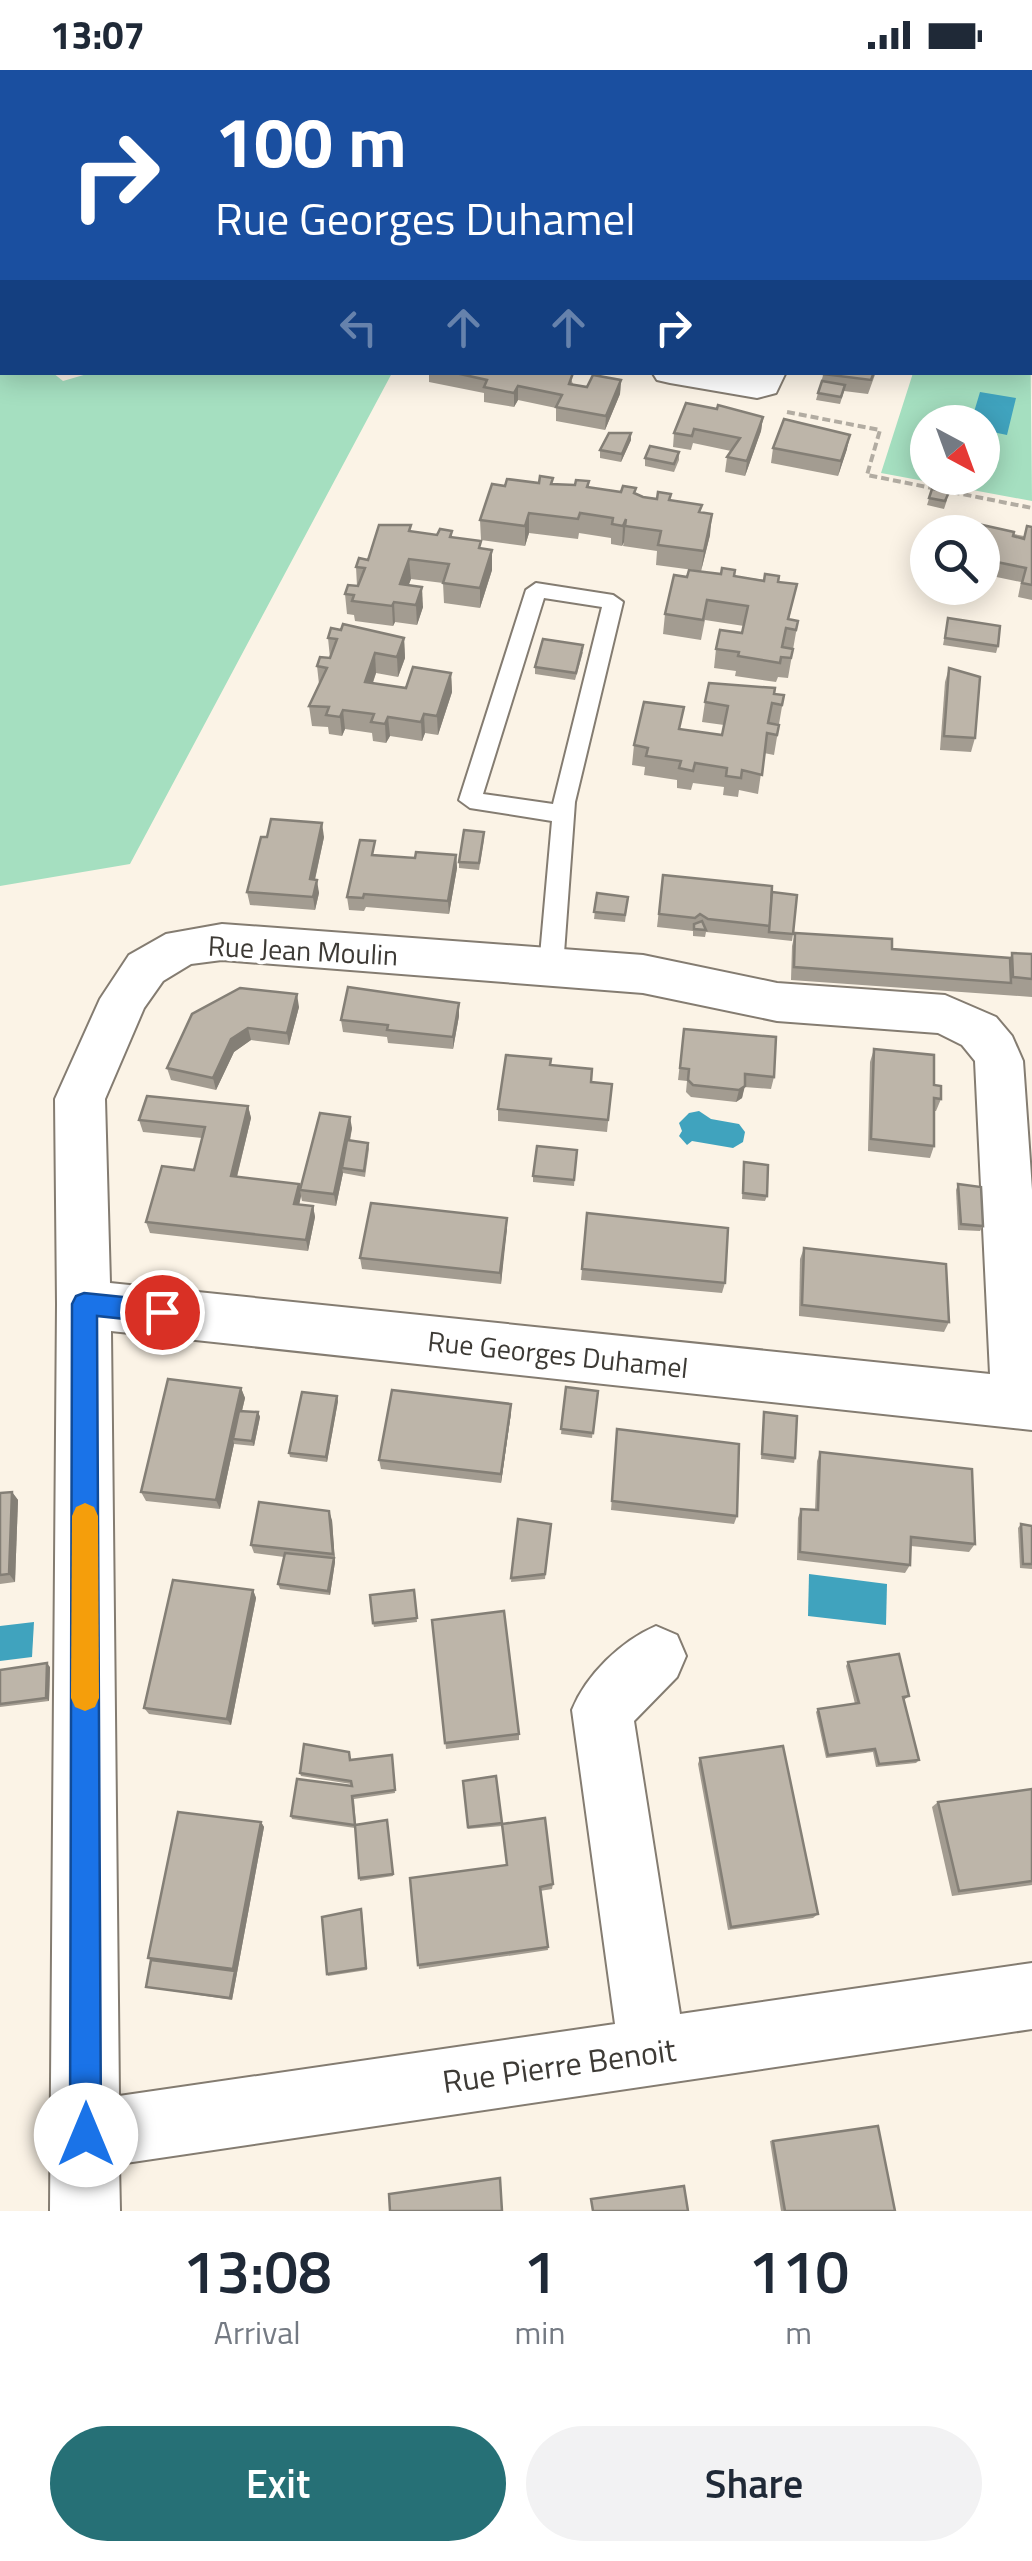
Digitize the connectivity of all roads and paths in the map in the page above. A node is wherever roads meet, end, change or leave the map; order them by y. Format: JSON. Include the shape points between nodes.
{"nodes":[{"id":1,"x":686,"y":375,"type":"edge"},
{"id":2,"x":766,"y":379,"type":"edge"},
{"id":3,"x":1032,"y":508,"type":"edge"},
{"id":4,"x":562,"y":814,"type":"junction"},
{"id":5,"x":551,"y":967,"type":"junction"},
{"id":6,"x":84,"y":1304,"type":"junction"},
{"id":7,"x":1025,"y":1403,"type":"edge"},
{"id":8,"x":656,"y":1656,"type":"dead end"},
{"id":9,"x":1032,"y":1996,"type":"edge"},
{"id":10,"x":652,"y":2052,"type":"junction"},
{"id":11,"x":86,"y":2135,"type":"junction"},
{"id":12,"x":85,"y":2211,"type":"edge"}],
"edges":[{"from":1,"to":2,"type":"street","via":[[757,388]]},
{"from":2,"to":3,"type":"path","via":[[786,412],[880,430],[866,475]]},
{"from":4,"to":4,"type":"lane","via":[[613,602],[536,590],[470,800]]},
{"from":4,"to":5,"type":"lane"},
{"from":5,"to":6,"type":"street","name":"Rue Jean Moulin","via":[[206,942],[158,960],[124,999],[80,1099]]},
{"from":5,"to":7,"type":"street","name":"Rue Jean Moulin","via":[[643,974],[776,1002],[944,1014],[989,1040],[1000,1075]]},
{"from":6,"to":7,"type":"street","name":"Rue Georges Duhamel"},
{"from":6,"to":11,"type":"street","name":"Rue Jean Moulin"},
{"from":8,"to":10,"type":"street","via":[[602,1710]]},
{"from":9,"to":10,"type":"street","name":"Rue Pierre Benoit"},
{"from":10,"to":11,"type":"street","name":"Rue Pierre Benoit"},
{"from":11,"to":12,"type":"street","name":"Rue Jean Moulin"}]}
